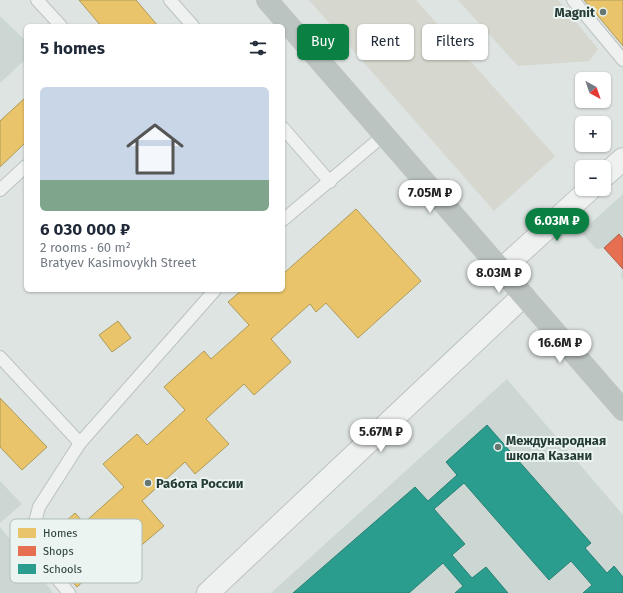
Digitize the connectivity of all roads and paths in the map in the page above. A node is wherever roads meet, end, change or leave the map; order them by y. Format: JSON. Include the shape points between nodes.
{"nodes":[{"id":1,"x":37,"y":0,"type":"edge"},
{"id":2,"x":170,"y":0,"type":"edge"},
{"id":3,"x":268,"y":0,"type":"edge"},
{"id":4,"x":573,"y":0,"type":"edge"},
{"id":5,"x":59,"y":24,"type":"edge"},
{"id":6,"x":191,"y":24,"type":"edge"},
{"id":7,"x":623,"y":60,"type":"edge"},
{"id":8,"x":285,"y":130,"type":"edge"},
{"id":9,"x":384,"y":135,"type":"junction"},
{"id":10,"x":623,"y":159,"type":"edge"},
{"id":11,"x":24,"y":168,"type":"edge"},
{"id":12,"x":611,"y":170,"type":"edge"},
{"id":13,"x":330,"y":182,"type":"junction"},
{"id":14,"x":0,"y":190,"type":"edge"},
{"id":15,"x":582,"y":196,"type":"edge"},
{"id":16,"x":285,"y":218,"type":"edge"},
{"id":17,"x":501,"y":270,"type":"junction"},
{"id":18,"x":213,"y":292,"type":"edge"},
{"id":19,"x":522,"y":296,"type":"junction"},
{"id":20,"x":0,"y":357,"type":"edge"},
{"id":21,"x":623,"y":410,"type":"edge"},
{"id":22,"x":80,"y":443,"type":"junction"},
{"id":23,"x":35,"y":519,"type":"edge"},
{"id":24,"x":61,"y":583,"type":"edge"},
{"id":25,"x":216,"y":591,"type":"edge"},
{"id":26,"x":69,"y":593,"type":"edge"}],
"edges":[{"from":1,"to":5,"type":"lane"},
{"from":2,"to":6,"type":"lane"},
{"from":3,"to":9,"type":"street"},
{"from":4,"to":7,"type":"lane"},
{"from":8,"to":13,"type":"lane"},
{"from":9,"to":13,"type":"lane"},
{"from":9,"to":17,"type":"street"},
{"from":10,"to":12,"type":"street"},
{"from":11,"to":14,"type":"lane"},
{"from":13,"to":16,"type":"lane"},
{"from":15,"to":17,"type":"street"},
{"from":17,"to":19,"type":"street"},
{"from":18,"to":22,"type":"lane"},
{"from":19,"to":21,"type":"street"},
{"from":19,"to":25,"type":"street"},
{"from":20,"to":22,"type":"lane"},
{"from":22,"to":23,"type":"lane","via":[[38,507]]},
{"from":24,"to":26,"type":"lane"}]}
